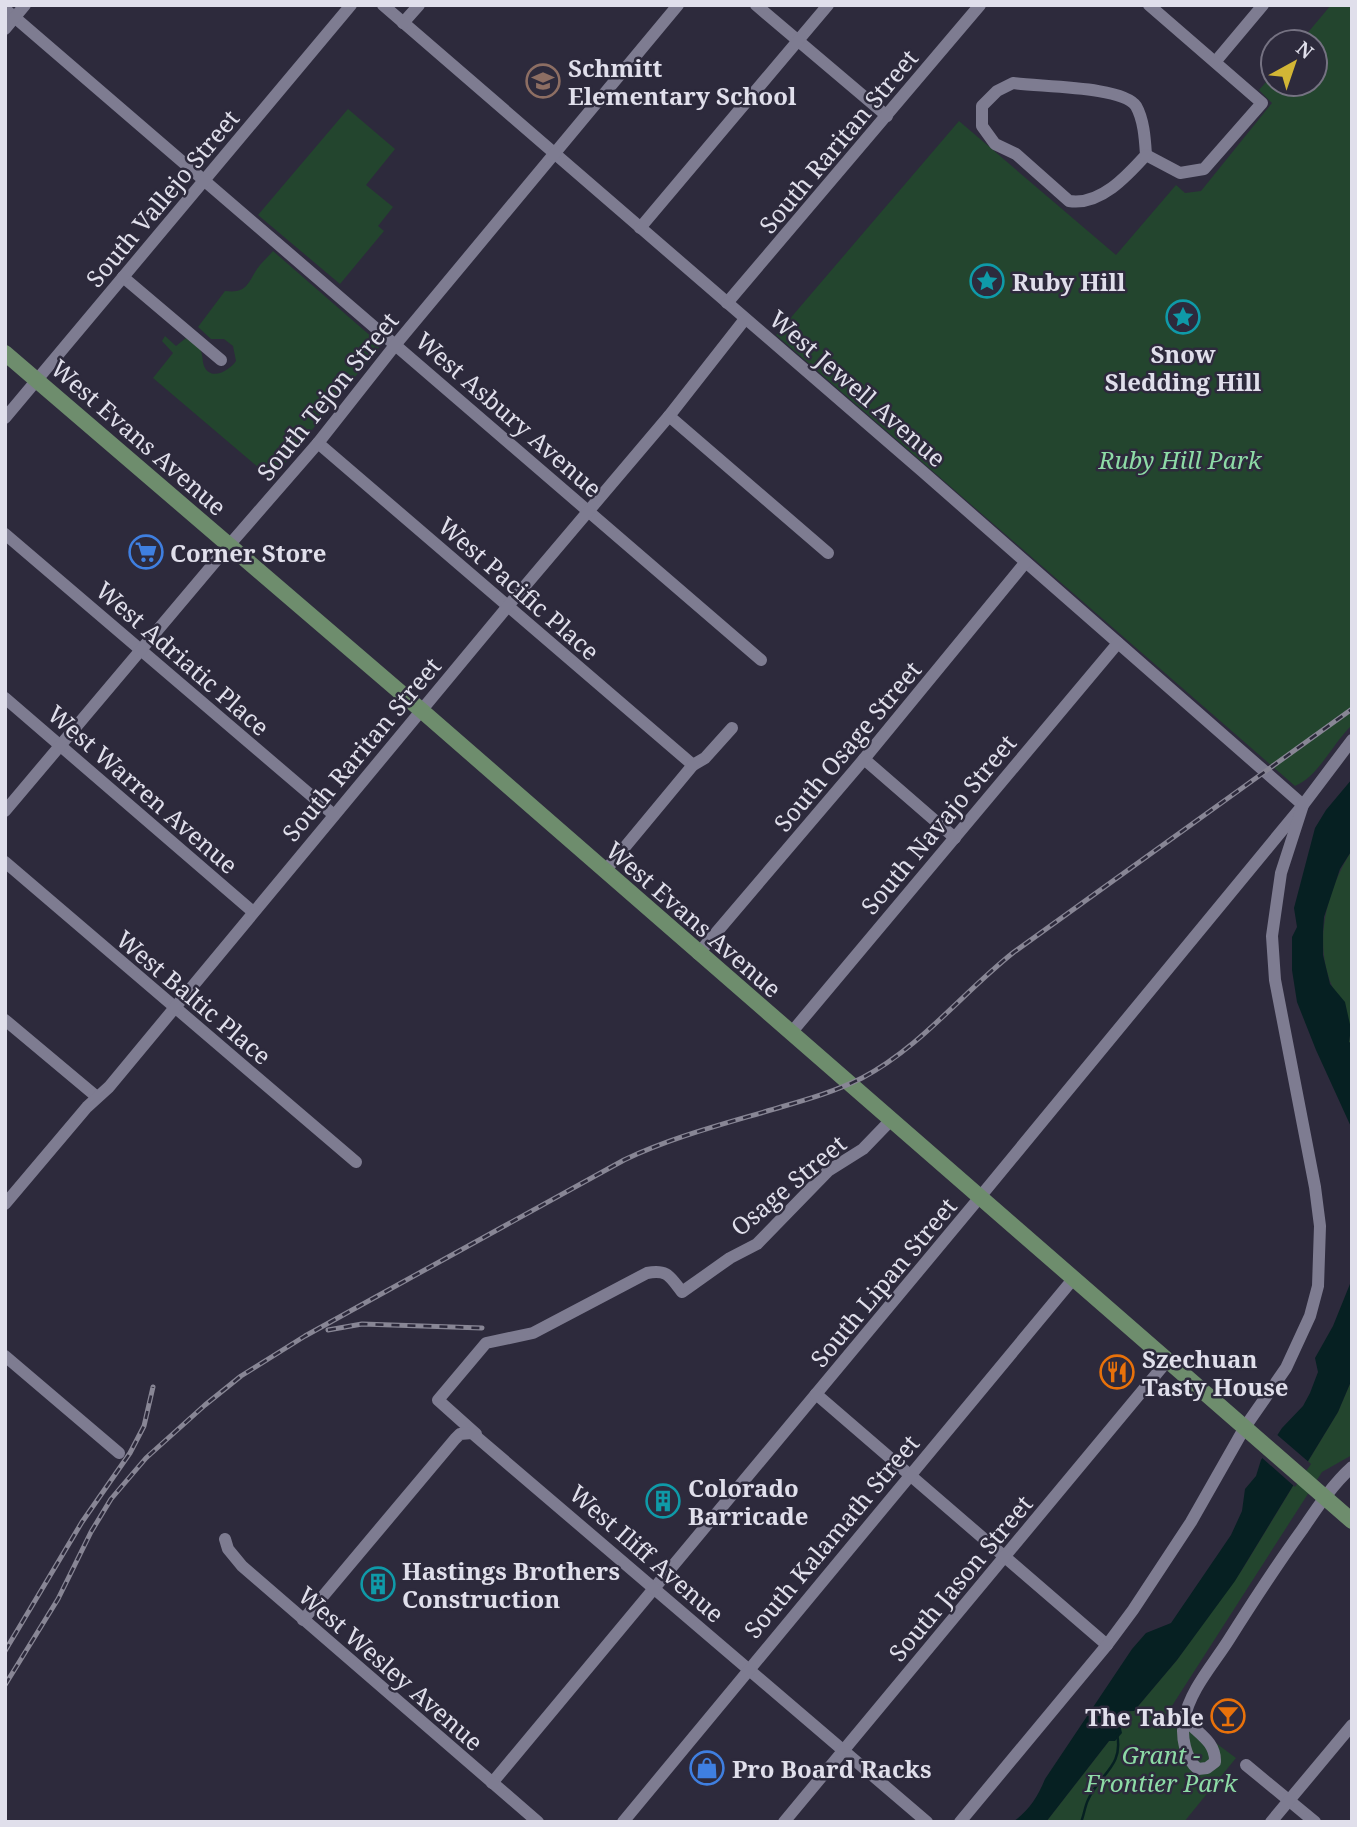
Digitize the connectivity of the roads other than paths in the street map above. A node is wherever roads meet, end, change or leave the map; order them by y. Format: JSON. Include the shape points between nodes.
{"nodes":[{"id":1,"x":25,"y":5,"type":"edge"},
{"id":2,"x":351,"y":5,"type":"edge"},
{"id":3,"x":383,"y":5,"type":"edge"},
{"id":4,"x":419,"y":5,"type":"edge"},
{"id":5,"x":678,"y":5,"type":"edge"},
{"id":6,"x":756,"y":5,"type":"edge"},
{"id":7,"x":828,"y":5,"type":"edge"},
{"id":8,"x":980,"y":5,"type":"edge"},
{"id":9,"x":1149,"y":5,"type":"edge"},
{"id":10,"x":1263,"y":5,"type":"edge"},
{"id":11,"x":10,"y":13,"type":"edge"},
{"id":12,"x":403,"y":23,"type":"junction"},
{"id":13,"x":5,"y":29,"type":"edge"},
{"id":14,"x":797,"y":42,"type":"junction"},
{"id":15,"x":1216,"y":61,"type":"junction"},
{"id":16,"x":887,"y":116,"type":"junction"},
{"id":17,"x":554,"y":154,"type":"junction"},
{"id":18,"x":1146,"y":155,"type":"junction"},
{"id":19,"x":205,"y":179,"type":"junction"},
{"id":20,"x":640,"y":228,"type":"junction"},
{"id":21,"x":123,"y":277,"type":"junction"},
{"id":22,"x":727,"y":303,"type":"junction"},
{"id":23,"x":745,"y":319,"type":"junction"},
{"id":24,"x":396,"y":344,"type":"junction"},
{"id":25,"x":5,"y":353,"type":"edge"},
{"id":26,"x":221,"y":360,"type":"dead end"},
{"id":27,"x":37,"y":380,"type":"junction"},
{"id":28,"x":669,"y":416,"type":"junction"},
{"id":29,"x":5,"y":418,"type":"edge"},
{"id":30,"x":318,"y":443,"type":"junction"},
{"id":31,"x":589,"y":511,"type":"junction"},
{"id":32,"x":5,"y":534,"type":"edge"},
{"id":33,"x":229,"y":545,"type":"junction"},
{"id":34,"x":828,"y":553,"type":"dead end"},
{"id":35,"x":1025,"y":563,"type":"junction"},
{"id":36,"x":508,"y":606,"type":"junction"},
{"id":37,"x":1118,"y":643,"type":"junction"},
{"id":38,"x":141,"y":650,"type":"junction"},
{"id":39,"x":761,"y":660,"type":"dead end"},
{"id":40,"x":5,"y":698,"type":"edge"},
{"id":41,"x":421,"y":710,"type":"junction"},
{"id":42,"x":732,"y":728,"type":"dead end"},
{"id":43,"x":1352,"y":740,"type":"edge"},
{"id":44,"x":60,"y":745,"type":"junction"},
{"id":45,"x":864,"y":759,"type":"junction"},
{"id":46,"x":692,"y":765,"type":"junction"},
{"id":47,"x":1303,"y":805,"type":"junction"},
{"id":48,"x":5,"y":811,"type":"edge"},
{"id":49,"x":334,"y":815,"type":"junction"},
{"id":50,"x":955,"y":838,"type":"junction"},
{"id":51,"x":5,"y":862,"type":"edge"},
{"id":52,"x":605,"y":872,"type":"junction"},
{"id":53,"x":252,"y":911,"type":"junction"},
{"id":54,"x":698,"y":954,"type":"junction"},
{"id":55,"x":174,"y":1007,"type":"junction"},
{"id":56,"x":5,"y":1020,"type":"edge"},
{"id":57,"x":791,"y":1033,"type":"junction"},
{"id":58,"x":97,"y":1097,"type":"junction"},
{"id":59,"x":891,"y":1120,"type":"junction"},
{"id":60,"x":356,"y":1162,"type":"dead end"},
{"id":61,"x":8,"y":1195,"type":"edge"},
{"id":62,"x":980,"y":1197,"type":"junction"},
{"id":63,"x":1073,"y":1278,"type":"junction"},
{"id":64,"x":5,"y":1356,"type":"edge"},
{"id":65,"x":1168,"y":1360,"type":"junction"},
{"id":66,"x":817,"y":1394,"type":"junction"},
{"id":67,"x":1250,"y":1432,"type":"junction"},
{"id":68,"x":471,"y":1434,"type":"junction"},
{"id":69,"x":119,"y":1452,"type":"dead end"},
{"id":70,"x":1352,"y":1467,"type":"edge"},
{"id":71,"x":910,"y":1474,"type":"junction"},
{"id":72,"x":1320,"y":1492,"type":"junction"},
{"id":73,"x":1352,"y":1521,"type":"edge"},
{"id":74,"x":225,"y":1539,"type":"dead end"},
{"id":75,"x":1005,"y":1557,"type":"junction"},
{"id":76,"x":654,"y":1588,"type":"junction"},
{"id":77,"x":303,"y":1620,"type":"junction"},
{"id":78,"x":1107,"y":1646,"type":"junction"},
{"id":79,"x":749,"y":1669,"type":"junction"},
{"id":80,"x":1184,"y":1718,"type":"dead end"},
{"id":81,"x":1352,"y":1725,"type":"edge"},
{"id":82,"x":843,"y":1751,"type":"junction"},
{"id":83,"x":1246,"y":1765,"type":"dead end"},
{"id":84,"x":492,"y":1783,"type":"junction"},
{"id":85,"x":1289,"y":1801,"type":"junction"},
{"id":86,"x":538,"y":1822,"type":"edge"},
{"id":87,"x":623,"y":1822,"type":"edge"},
{"id":88,"x":784,"y":1822,"type":"edge"},
{"id":89,"x":927,"y":1822,"type":"edge"},
{"id":90,"x":960,"y":1822,"type":"edge"},
{"id":91,"x":1271,"y":1822,"type":"edge"},
{"id":92,"x":1315,"y":1822,"type":"edge"}],
"edges":[{"from":1,"to":11,"type":"street"},
{"from":2,"to":19,"type":"street","name":"South Vallejo Street"},
{"from":3,"to":12,"type":"street","name":"West Jewell Avenue"},
{"from":4,"to":12,"type":"street"},
{"from":5,"to":17,"type":"street","name":"South Tejon Street"},
{"from":6,"to":14,"type":"street"},
{"from":7,"to":14,"type":"street"},
{"from":8,"to":16,"type":"street","name":"South Raritan Street"},
{"from":9,"to":15,"type":"street"},
{"from":10,"to":15,"type":"street"},
{"from":11,"to":13,"type":"street"},
{"from":11,"to":19,"type":"street","name":"West Asbury Avenue"},
{"from":12,"to":17,"type":"street","name":"West Jewell Avenue"},
{"from":14,"to":16,"type":"street"},
{"from":14,"to":20,"type":"street"},
{"from":15,"to":18,"type":"street","via":[[1262,103],[1205,169],[1180,173]]},
{"from":16,"to":22,"type":"street","name":"South Raritan Street"},
{"from":17,"to":20,"type":"street","name":"West Jewell Avenue"},
{"from":17,"to":24,"type":"street","name":"South Tejon Street"},
{"from":18,"to":18,"type":"street","via":[[1124,180],[1096,197],[1069,201],[1016,154],[995,144],[982,126],[982,106],[1013,83],[1121,95],[1135,104]]},
{"from":19,"to":21,"type":"street","name":"South Vallejo Street"},
{"from":19,"to":24,"type":"street","name":"West Asbury Avenue"},
{"from":20,"to":22,"type":"street","name":"West Jewell Avenue"},
{"from":21,"to":26,"type":"street"},
{"from":21,"to":27,"type":"street","name":"South Vallejo Street"},
{"from":22,"to":23,"type":"street","name":"West Jewell Avenue"},
{"from":23,"to":28,"type":"street","name":"South Raritan Street"},
{"from":23,"to":35,"type":"street","name":"West Jewell Avenue"},
{"from":24,"to":30,"type":"street","name":"South Tejon Street"},
{"from":24,"to":31,"type":"street","name":"West Asbury Avenue"},
{"from":25,"to":27,"type":"main road","name":"West Evans Avenue"},
{"from":27,"to":29,"type":"street","name":"South Vallejo Street"},
{"from":27,"to":33,"type":"main road","name":"West Evans Avenue"},
{"from":28,"to":31,"type":"street","name":"South Raritan Street"},
{"from":28,"to":34,"type":"street"},
{"from":30,"to":33,"type":"street","name":"South Tejon Street"},
{"from":30,"to":36,"type":"street","name":"West Pacific Place"},
{"from":31,"to":36,"type":"street","name":"South Raritan Street"},
{"from":31,"to":39,"type":"street","name":"West Asbury Avenue"},
{"from":32,"to":38,"type":"street","name":"West Adriatic Place"},
{"from":33,"to":38,"type":"street","name":"South Tejon Street"},
{"from":33,"to":41,"type":"main road","name":"West Evans Avenue"},
{"from":35,"to":37,"type":"street","name":"West Jewell Avenue"},
{"from":35,"to":45,"type":"street","name":"South Osage Street"},
{"from":36,"to":41,"type":"street","name":"South Raritan Street"},
{"from":36,"to":46,"type":"street","name":"West Pacific Place"},
{"from":37,"to":47,"type":"street","name":"West Jewell Avenue"},
{"from":37,"to":50,"type":"street","name":"South Navajo Street"},
{"from":38,"to":44,"type":"street","name":"South Tejon Street"},
{"from":38,"to":49,"type":"street","name":"West Adriatic Place"},
{"from":40,"to":44,"type":"street","name":"West Warren Avenue"},
{"from":41,"to":49,"type":"street","name":"South Raritan Street"},
{"from":41,"to":52,"type":"main road","name":"West Evans Avenue"},
{"from":42,"to":46,"type":"street","via":[[705,758]]},
{"from":43,"to":47,"type":"street","name":"South Lipan Street"},
{"from":44,"to":48,"type":"street","name":"South Tejon Street"},
{"from":44,"to":53,"type":"street","name":"West Warren Avenue"},
{"from":45,"to":50,"type":"street"},
{"from":45,"to":54,"type":"street","name":"South Osage Street"},
{"from":46,"to":52,"type":"street"},
{"from":47,"to":62,"type":"street","name":"South Lipan Street"},
{"from":47,"to":67,"type":"street","via":[[1281,873],[1272,936],[1275,980],[1319,1216],[1318,1286],[1300,1341]]},
{"from":49,"to":53,"type":"street","name":"South Raritan Street"},
{"from":50,"to":57,"type":"street","name":"South Navajo Street"},
{"from":51,"to":55,"type":"street","name":"West Baltic Place"},
{"from":52,"to":54,"type":"main road","name":"West Evans Avenue"},
{"from":53,"to":55,"type":"street","name":"South Raritan Street"},
{"from":54,"to":57,"type":"main road","name":"West Evans Avenue"},
{"from":55,"to":58,"type":"street","name":"South Raritan Street"},
{"from":55,"to":60,"type":"street","name":"West Baltic Place"},
{"from":56,"to":58,"type":"street"},
{"from":57,"to":59,"type":"main road","name":"West Evans Avenue"},
{"from":58,"to":61,"type":"street","name":"South Raritan Street"},
{"from":59,"to":62,"type":"main road","name":"West Evans Avenue"},
{"from":59,"to":68,"type":"street","name":"Osage Street","via":[[863,1149],[828,1171],[757,1244],[682,1292],[659,1270],[647,1273],[533,1333],[486,1343],[438,1400]]},
{"from":62,"to":63,"type":"main road","name":"West Evans Avenue"},
{"from":62,"to":66,"type":"street","name":"South Lipan Street"},
{"from":63,"to":65,"type":"main road","name":"West Evans Avenue"},
{"from":63,"to":71,"type":"street","name":"South Kalamath Street"},
{"from":64,"to":69,"type":"street"},
{"from":65,"to":67,"type":"main road","name":"West Evans Avenue"},
{"from":65,"to":75,"type":"street","name":"South Jason Street"},
{"from":66,"to":71,"type":"street"},
{"from":66,"to":76,"type":"street","name":"South Lipan Street"},
{"from":67,"to":72,"type":"main road","name":"West Evans Avenue"},
{"from":67,"to":78,"type":"street"},
{"from":68,"to":76,"type":"street","name":"West Iliff Avenue"},
{"from":68,"to":77,"type":"street","via":[[455,1439]]},
{"from":70,"to":72,"type":"street"},
{"from":71,"to":75,"type":"street"},
{"from":71,"to":79,"type":"street","name":"South Kalamath Street"},
{"from":72,"to":73,"type":"main road","name":"West Evans Avenue"},
{"from":72,"to":80,"type":"street","via":[[1193,1693]]},
{"from":74,"to":77,"type":"street","name":"West Wesley Avenue","via":[[233,1557]]},
{"from":75,"to":78,"type":"street"},
{"from":75,"to":82,"type":"street","name":"South Jason Street"},
{"from":76,"to":79,"type":"street","name":"West Iliff Avenue"},
{"from":76,"to":84,"type":"street","name":"South Lipan Street"},
{"from":77,"to":84,"type":"street","name":"West Wesley Avenue"},
{"from":78,"to":90,"type":"street"},
{"from":79,"to":82,"type":"street","name":"West Iliff Avenue"},
{"from":79,"to":87,"type":"street","name":"South Kalamath Street"},
{"from":81,"to":85,"type":"street"},
{"from":82,"to":88,"type":"street","name":"South Jason Street"},
{"from":82,"to":89,"type":"street","name":"West Iliff Avenue"},
{"from":83,"to":85,"type":"street"},
{"from":84,"to":86,"type":"street","name":"West Wesley Avenue"},
{"from":85,"to":91,"type":"street"},
{"from":85,"to":92,"type":"street"}]}
